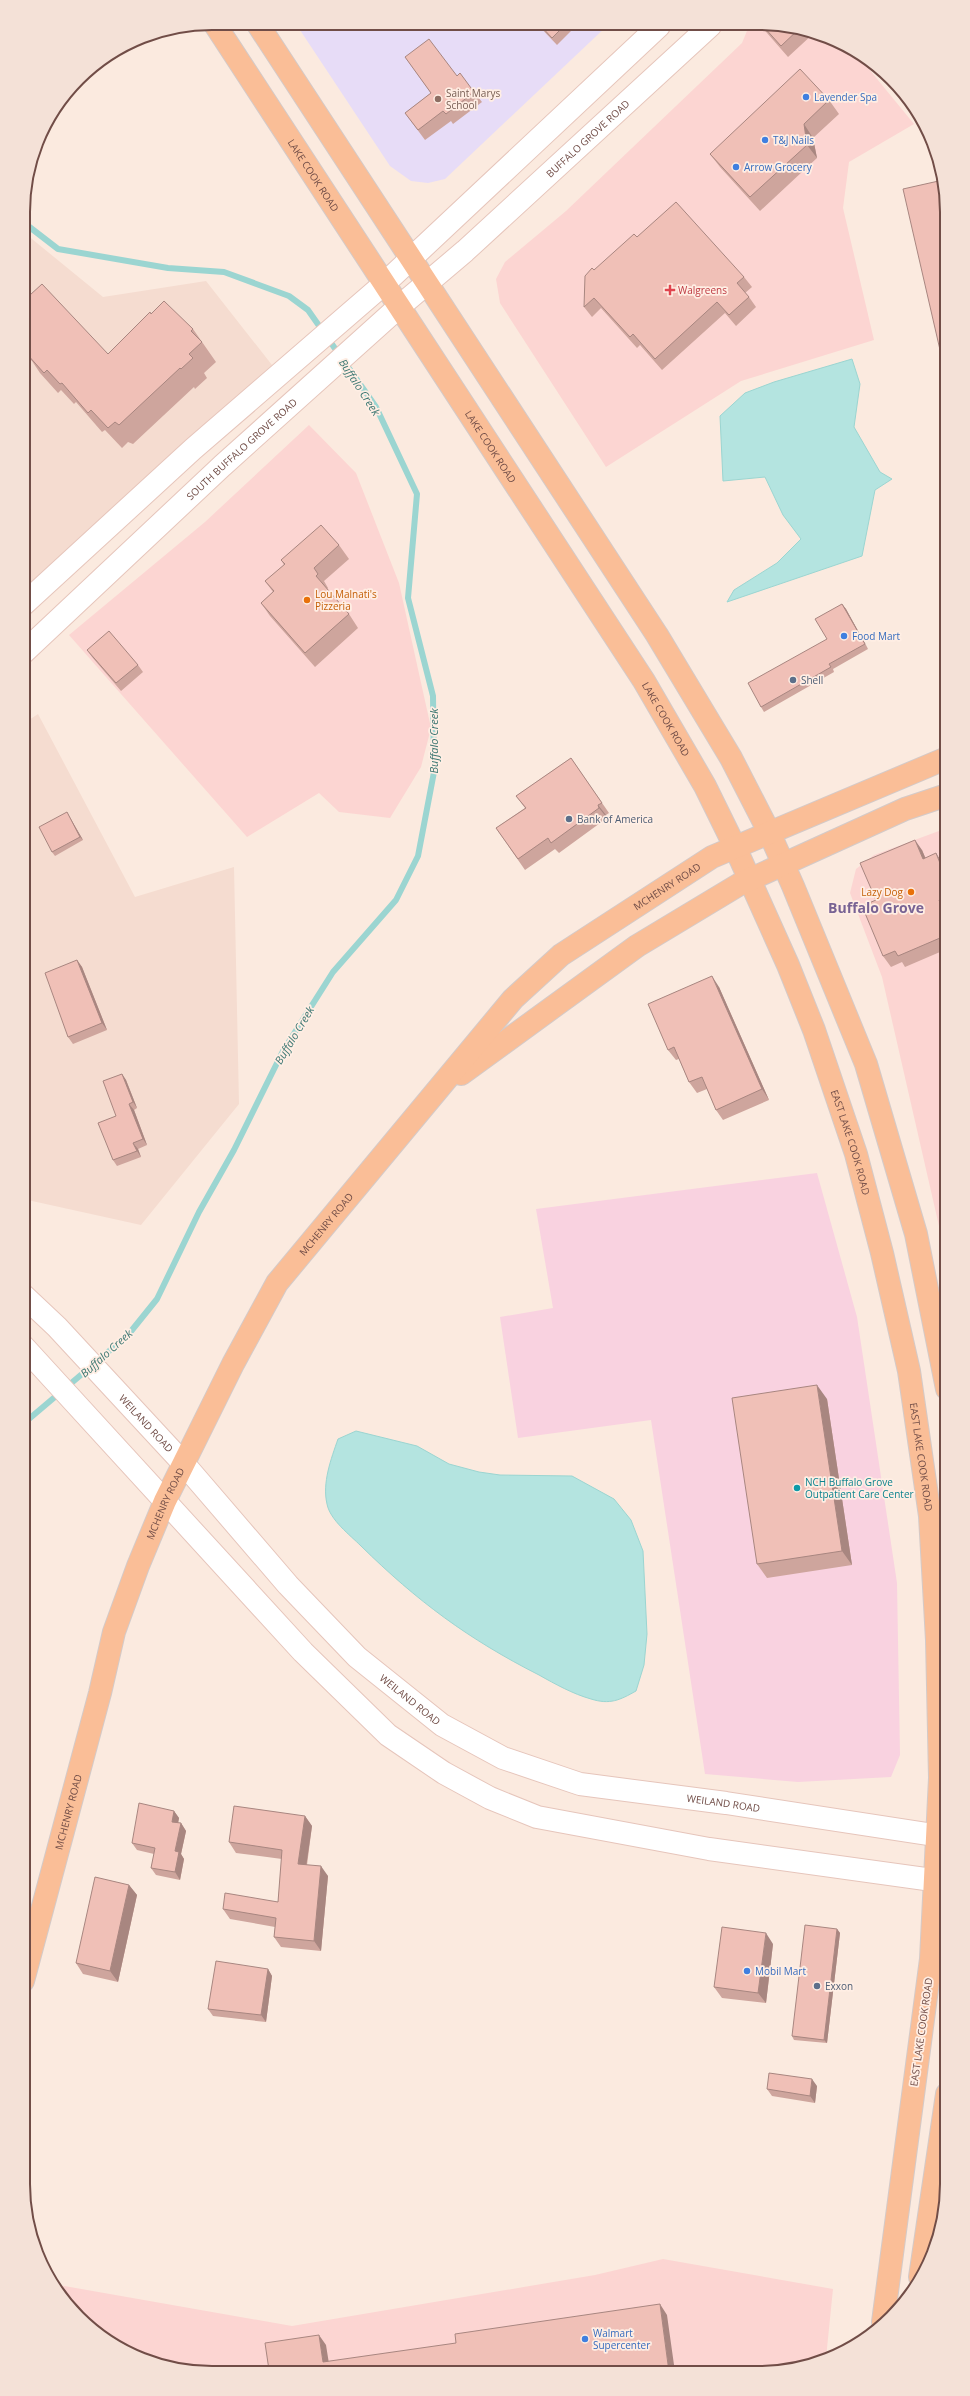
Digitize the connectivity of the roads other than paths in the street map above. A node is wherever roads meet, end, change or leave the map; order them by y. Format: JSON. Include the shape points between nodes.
{"nodes":[{"id":1,"x":219,"y":30,"type":"edge"},
{"id":2,"x":263,"y":30,"type":"edge"},
{"id":3,"x":655,"y":30,"type":"edge"},
{"id":4,"x":706,"y":30,"type":"edge"},
{"id":5,"x":601,"y":80,"type":"junction"},
{"id":6,"x":624,"y":106,"type":"junction"},
{"id":7,"x":465,"y":251,"type":"joint"},
{"id":8,"x":411,"y":258,"type":"junction"},
{"id":9,"x":385,"y":283,"type":"junction"},
{"id":10,"x":426,"y":284,"type":"junction"},
{"id":11,"x":400,"y":306,"type":"junction"},
{"id":12,"x":30,"y":599,"type":"edge"},
{"id":13,"x":30,"y":647,"type":"edge"},
{"id":14,"x":940,"y":761,"type":"edge"},
{"id":15,"x":940,"y":798,"type":"edge"},
{"id":16,"x":769,"y":832,"type":"junction"},
{"id":17,"x":735,"y":847,"type":"junction"},
{"id":18,"x":784,"y":864,"type":"junction"},
{"id":19,"x":751,"y":880,"type":"junction"},
{"id":20,"x":439,"y":1090,"type":"junction"},
{"id":21,"x":30,"y":1302,"type":"edge"},
{"id":22,"x":30,"y":1354,"type":"edge"},
{"id":23,"x":940,"y":1354,"type":"edge"},
{"id":24,"x":184,"y":1464,"type":"junction"},
{"id":25,"x":165,"y":1501,"type":"junction"},
{"id":26,"x":940,"y":1770,"type":"edge"},
{"id":27,"x":940,"y":1836,"type":"edge"},
{"id":28,"x":940,"y":1881,"type":"edge"},
{"id":29,"x":940,"y":1889,"type":"edge"},
{"id":30,"x":30,"y":1955,"type":"edge"},
{"id":31,"x":940,"y":2141,"type":"edge"},
{"id":32,"x":922,"y":2261,"type":"edge"},
{"id":33,"x":884,"y":2316,"type":"edge"}],
"edges":[{"from":1,"to":9,"type":"main road","name":"LAKE COOK ROAD"},
{"from":2,"to":8,"type":"main road"},
{"from":3,"to":5,"type":"main road"},
{"from":4,"to":6,"type":"main road","name":"BUFFALO GROVE ROAD"},
{"from":5,"to":6,"type":"main road"},
{"from":5,"to":8,"type":"main road"},
{"from":6,"to":7,"type":"main road","name":"BUFFALO GROVE ROAD"},
{"from":7,"to":10,"type":"main road","name":"SOUTH BUFFALO GROVE ROAD"},
{"from":8,"to":9,"type":"main road"},
{"from":8,"to":10,"type":"main road"},
{"from":9,"to":11,"type":"main road","name":"LAKE COOK ROAD"},
{"from":9,"to":12,"type":"main road","via":[[193,449]]},
{"from":10,"to":11,"type":"main road","name":"SOUTH BUFFALO GROVE ROAD"},
{"from":10,"to":16,"type":"main road","via":[[657,635],[731,758]]},
{"from":11,"to":13,"type":"main road","name":"SOUTH BUFFALO GROVE ROAD"},
{"from":11,"to":17,"type":"main road","name":"LAKE COOK ROAD","via":[[644,681],[705,786]]},
{"from":14,"to":16,"type":"main road","name":"MCHENRY ROAD"},
{"from":15,"to":18,"type":"main road","name":"MCHENRY ROAD","via":[[905,809]]},
{"from":16,"to":17,"type":"main road","name":"MCHENRY ROAD"},
{"from":16,"to":18,"type":"main road"},
{"from":17,"to":19,"type":"main road","name":"LAKE COOK ROAD"},
{"from":17,"to":20,"type":"main road","name":"MCHENRY ROAD","via":[[712,857],[561,955],[513,999]]},
{"from":18,"to":19,"type":"main road","name":"MCHENRY ROAD"},
{"from":18,"to":23,"type":"main road","via":[[866,1064],[916,1234]]},
{"from":19,"to":20,"type":"main road","name":"MCHENRY ROAD","via":[[638,946]]},
{"from":19,"to":26,"type":"main road","name":"EAST LAKE COOK ROAD","via":[[814,1030],[854,1146],[909,1370],[930,1523],[937,1640]]},
{"from":20,"to":24,"type":"main road","name":"MCHENRY ROAD","via":[[277,1283],[233,1364]]},
{"from":21,"to":24,"type":"main road","name":"WEILAND ROAD","via":[[57,1327]]},
{"from":22,"to":25,"type":"main road"},
{"from":24,"to":25,"type":"main road","name":"MCHENRY ROAD"},
{"from":24,"to":27,"type":"main road","name":"WEILAND ROAD","via":[[288,1585],[357,1658],[442,1725],[503,1758],[580,1784]]},
{"from":25,"to":28,"type":"main road","via":[[303,1652],[388,1735],[444,1773],[490,1798],[537,1817],[709,1849]]},
{"from":25,"to":30,"type":"main road","name":"MCHENRY ROAD","via":[[114,1632]]},
{"from":29,"to":33,"type":"main road","name":"EAST LAKE COOK ROAD"},
{"from":31,"to":32,"type":"main road"}]}
